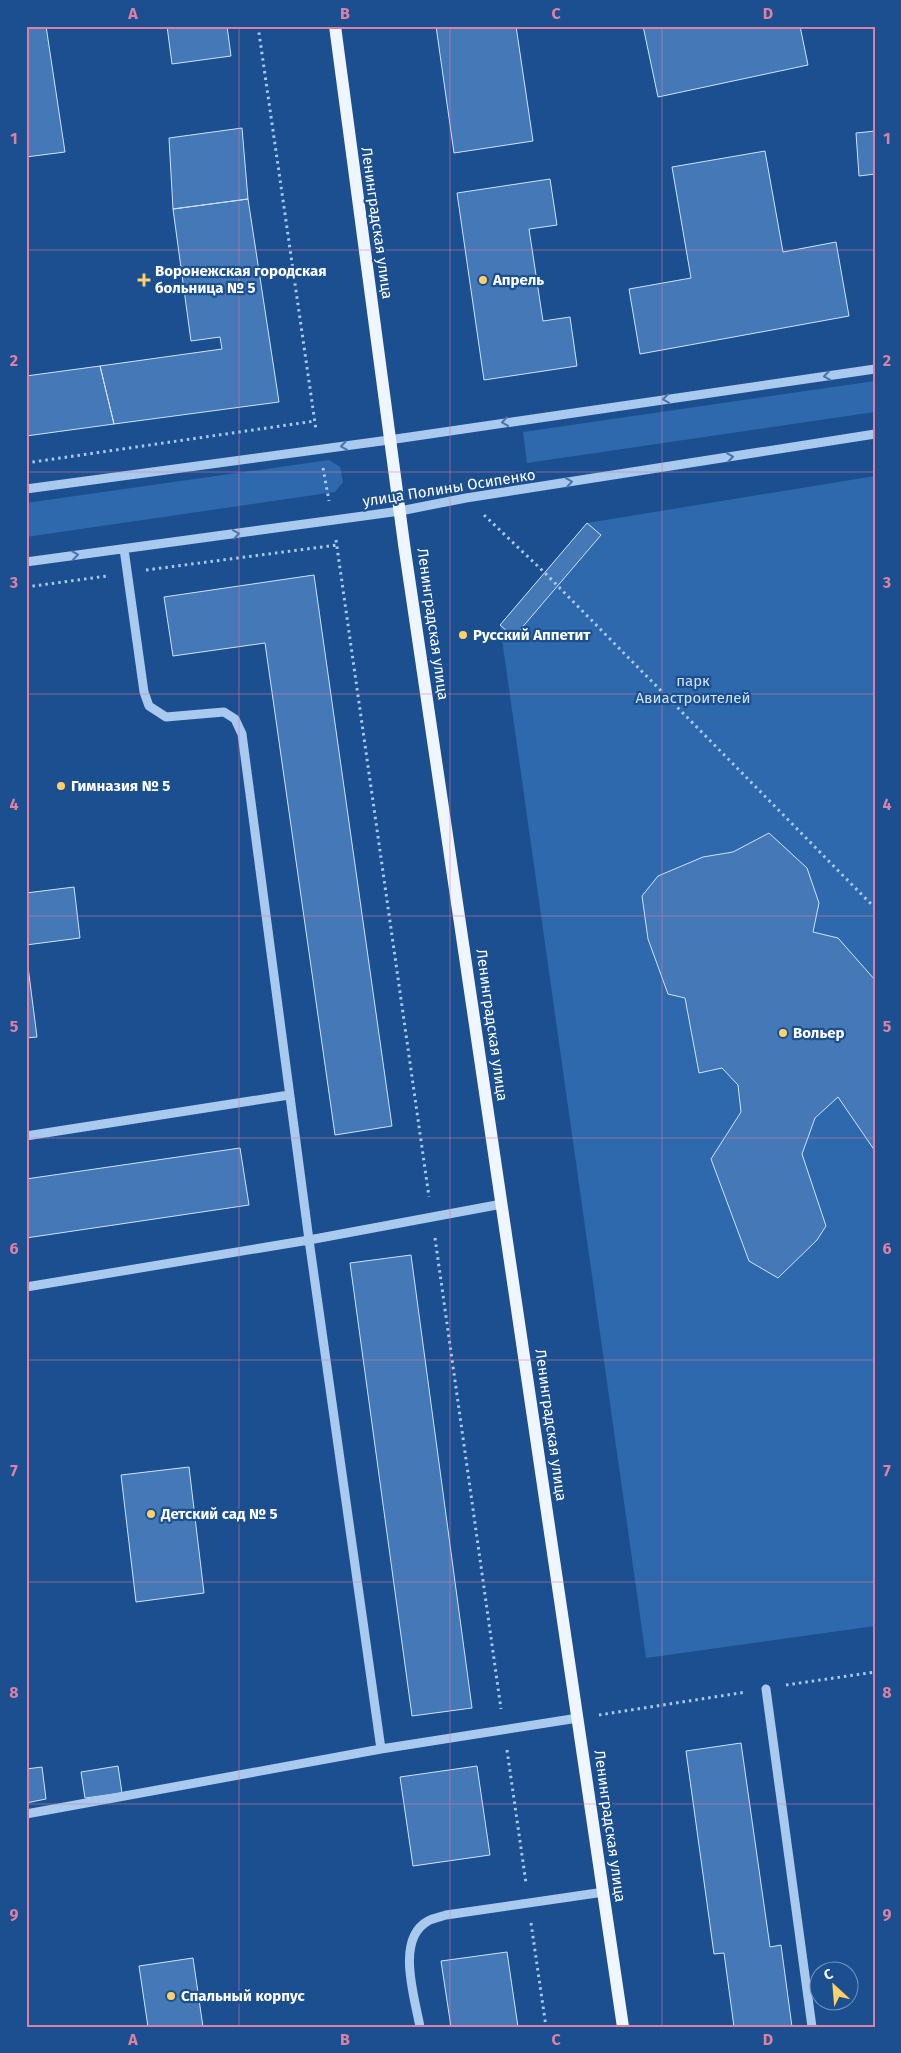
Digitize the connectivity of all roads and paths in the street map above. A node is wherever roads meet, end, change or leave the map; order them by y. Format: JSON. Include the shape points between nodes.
{"nodes":[{"id":1,"x":258,"y":26,"type":"edge"},
{"id":2,"x":335,"y":26,"type":"edge"},
{"id":3,"x":875,"y":368,"type":"edge"},
{"id":4,"x":315,"y":421,"type":"junction"},
{"id":5,"x":875,"y":434,"type":"edge"},
{"id":6,"x":390,"y":440,"type":"junction"},
{"id":7,"x":319,"y":449,"type":"junction"},
{"id":8,"x":26,"y":463,"type":"edge"},
{"id":9,"x":26,"y":489,"type":"edge"},
{"id":10,"x":466,"y":498,"type":"junction"},
{"id":11,"x":400,"y":511,"type":"junction"},
{"id":12,"x":333,"y":520,"type":"junction"},
{"id":13,"x":337,"y":545,"type":"junction"},
{"id":14,"x":124,"y":549,"type":"junction"},
{"id":15,"x":26,"y":562,"type":"edge"},
{"id":16,"x":127,"y":573,"type":"junction"},
{"id":17,"x":26,"y":587,"type":"edge"},
{"id":18,"x":875,"y":908,"type":"edge"},
{"id":19,"x":290,"y":1095,"type":"junction"},
{"id":20,"x":26,"y":1136,"type":"edge"},
{"id":21,"x":502,"y":1204,"type":"junction"},
{"id":22,"x":432,"y":1217,"type":"junction"},
{"id":23,"x":309,"y":1240,"type":"junction"},
{"id":24,"x":26,"y":1287,"type":"edge"},
{"id":25,"x":875,"y":1672,"type":"edge"},
{"id":26,"x":766,"y":1688,"type":"junction"},
{"id":27,"x":578,"y":1718,"type":"junction"},
{"id":28,"x":504,"y":1729,"type":"junction"},
{"id":29,"x":382,"y":1749,"type":"junction"},
{"id":30,"x":26,"y":1814,"type":"edge"},
{"id":31,"x":604,"y":1892,"type":"junction"},
{"id":32,"x":528,"y":1902,"type":"junction"},
{"id":33,"x":420,"y":2027,"type":"edge"},
{"id":34,"x":546,"y":2027,"type":"edge"},
{"id":35,"x":623,"y":2027,"type":"edge"},
{"id":36,"x":812,"y":2027,"type":"edge"}],
"edges":[{"from":1,"to":4,"type":"path"},
{"from":2,"to":6,"type":"main road","name":"Ленинградская улица"},
{"from":3,"to":6,"type":"street","one_way":true},
{"from":4,"to":7,"type":"path"},
{"from":4,"to":8,"type":"path"},
{"from":10,"to":5,"type":"street","name":"улица Полины Осипенко","one_way":true},
{"from":6,"to":7,"type":"street","one_way":true},
{"from":6,"to":11,"type":"main road","name":"Ленинградская улица"},
{"from":7,"to":9,"type":"street"},
{"from":7,"to":12,"type":"path"},
{"from":10,"to":11,"type":"street","name":"улица Полины Осипенко"},
{"from":10,"to":18,"type":"path","via":[[545,572]]},
{"from":11,"to":12,"type":"street","name":"улица Полины Осипенко"},
{"from":11,"to":21,"type":"main road","name":"Ленинградская улица"},
{"from":12,"to":13,"type":"path"},
{"from":14,"to":12,"type":"street","name":"улица Полины Осипенко","one_way":true},
{"from":13,"to":16,"type":"path"},
{"from":13,"to":22,"type":"path"},
{"from":15,"to":14,"type":"street","name":"улица Полины Осипенко","one_way":true},
{"from":14,"to":16,"type":"street"},
{"from":16,"to":17,"type":"path"},
{"from":16,"to":19,"type":"street","via":[[144,692],[149,706],[166,717],[224,712],[235,719],[242,734]]},
{"from":19,"to":20,"type":"street"},
{"from":19,"to":23,"type":"street"},
{"from":21,"to":22,"type":"street"},
{"from":21,"to":27,"type":"main road","name":"Ленинградская улица"},
{"from":22,"to":23,"type":"street"},
{"from":22,"to":28,"type":"path"},
{"from":23,"to":24,"type":"street"},
{"from":23,"to":29,"type":"street"},
{"from":25,"to":26,"type":"path"},
{"from":26,"to":27,"type":"path"},
{"from":26,"to":36,"type":"street"},
{"from":27,"to":28,"type":"street"},
{"from":27,"to":31,"type":"main road","name":"Ленинградская улица"},
{"from":28,"to":29,"type":"street"},
{"from":28,"to":32,"type":"path"},
{"from":29,"to":30,"type":"street"},
{"from":31,"to":32,"type":"street"},
{"from":31,"to":35,"type":"main road","name":"Ленинградская улица"},
{"from":32,"to":33,"type":"street","via":[[446,1915],[426,1922],[413,1936],[408,1955]]},
{"from":32,"to":34,"type":"path"}]}
